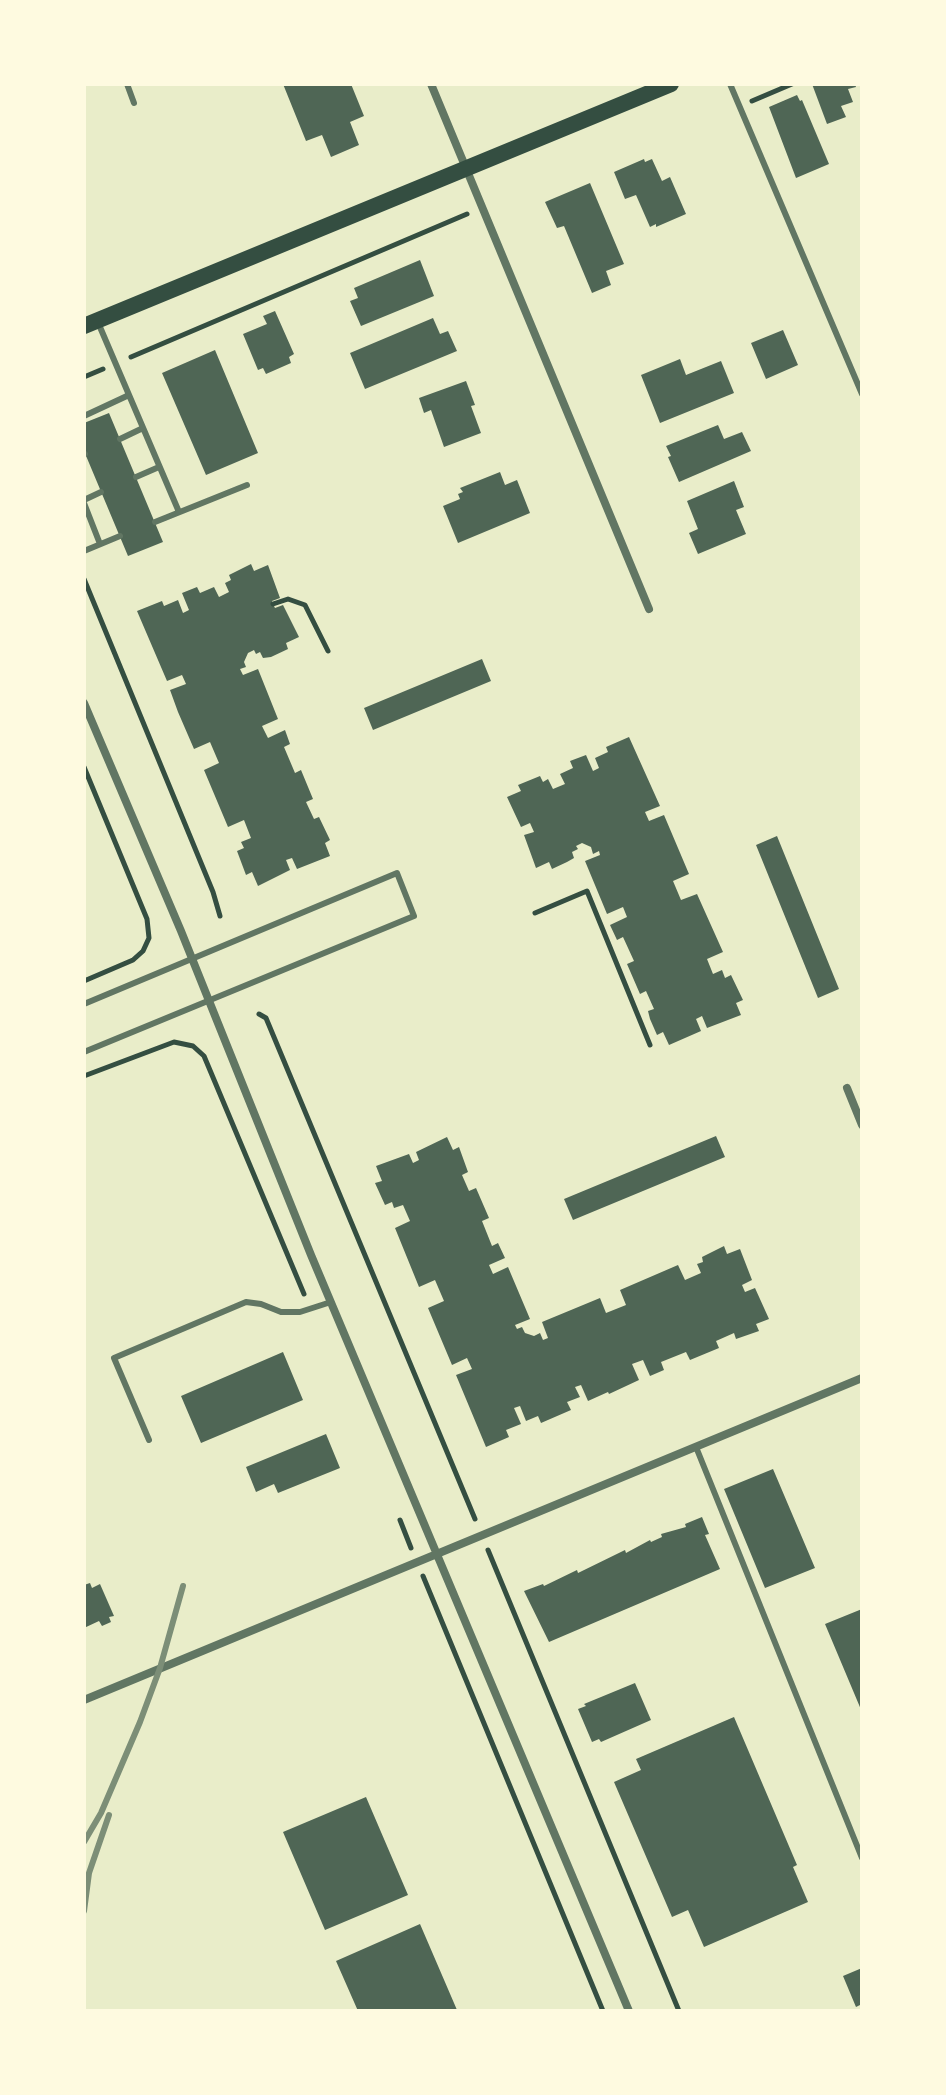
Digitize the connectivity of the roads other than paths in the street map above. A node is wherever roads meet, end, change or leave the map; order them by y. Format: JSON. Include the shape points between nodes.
{"nodes":[{"id":1,"x":127,"y":84,"type":"edge"},
{"id":2,"x":431,"y":84,"type":"edge"},
{"id":3,"x":671,"y":84,"type":"edge"},
{"id":4,"x":730,"y":84,"type":"edge"},
{"id":5,"x":134,"y":103,"type":"dead end"},
{"id":6,"x":467,"y":168,"type":"junction"},
{"id":7,"x":91,"y":323,"type":"edge"},
{"id":8,"x":862,"y":394,"type":"edge"},
{"id":9,"x":129,"y":395,"type":"junction"},
{"id":10,"x":84,"y":416,"type":"edge"},
{"id":11,"x":143,"y":428,"type":"junction"},
{"id":12,"x":120,"y":439,"type":"dead end"},
{"id":13,"x":159,"y":467,"type":"junction"},
{"id":14,"x":136,"y":477,"type":"dead end"},
{"id":15,"x":247,"y":485,"type":"dead end"},
{"id":16,"x":101,"y":492,"type":"dead end"},
{"id":17,"x":84,"y":502,"type":"edge"},
{"id":18,"x":179,"y":512,"type":"junction"},
{"id":19,"x":155,"y":522,"type":"dead end"},
{"id":20,"x":120,"y":536,"type":"dead end"},
{"id":21,"x":100,"y":544,"type":"junction"},
{"id":22,"x":84,"y":551,"type":"edge"},
{"id":23,"x":649,"y":609,"type":"dead end"},
{"id":24,"x":84,"y":703,"type":"edge"},
{"id":25,"x":192,"y":958,"type":"junction"},
{"id":26,"x":209,"y":1000,"type":"junction"},
{"id":27,"x":84,"y":1004,"type":"edge"},
{"id":28,"x":84,"y":1052,"type":"edge"},
{"id":29,"x":847,"y":1088,"type":"dead end"},
{"id":30,"x":862,"y":1125,"type":"edge"},
{"id":31,"x":331,"y":1302,"type":"junction"},
{"id":32,"x":862,"y":1378,"type":"edge"},
{"id":33,"x":149,"y":1440,"type":"dead end"},
{"id":34,"x":696,"y":1447,"type":"junction"},
{"id":35,"x":437,"y":1554,"type":"junction"},
{"id":36,"x":84,"y":1700,"type":"edge"},
{"id":37,"x":862,"y":1858,"type":"edge"},
{"id":38,"x":629,"y":2011,"type":"edge"}],
"edges":[{"from":1,"to":5,"type":"lane"},
{"from":2,"to":6,"type":"street"},
{"from":3,"to":6,"type":"main road"},
{"from":4,"to":8,"type":"lane"},
{"from":6,"to":7,"type":"main road"},
{"from":6,"to":23,"type":"street"},
{"from":7,"to":9,"type":"lane"},
{"from":9,"to":10,"type":"lane"},
{"from":9,"to":11,"type":"lane"},
{"from":11,"to":12,"type":"lane"},
{"from":11,"to":13,"type":"lane"},
{"from":13,"to":14,"type":"lane"},
{"from":13,"to":18,"type":"lane"},
{"from":15,"to":18,"type":"lane"},
{"from":16,"to":17,"type":"lane"},
{"from":17,"to":21,"type":"lane"},
{"from":18,"to":19,"type":"lane"},
{"from":20,"to":21,"type":"lane"},
{"from":21,"to":22,"type":"lane"},
{"from":24,"to":25,"type":"street"},
{"from":25,"to":26,"type":"street"},
{"from":25,"to":26,"type":"lane","via":[[397,873],[414,916]]},
{"from":25,"to":27,"type":"lane"},
{"from":26,"to":28,"type":"lane"},
{"from":26,"to":31,"type":"street"},
{"from":29,"to":30,"type":"street"},
{"from":31,"to":33,"type":"lane","via":[[300,1312],[246,1302],[114,1358]]},
{"from":31,"to":35,"type":"street"},
{"from":32,"to":34,"type":"street"},
{"from":34,"to":35,"type":"street"},
{"from":34,"to":37,"type":"lane"},
{"from":35,"to":36,"type":"street"},
{"from":35,"to":38,"type":"street"}]}
